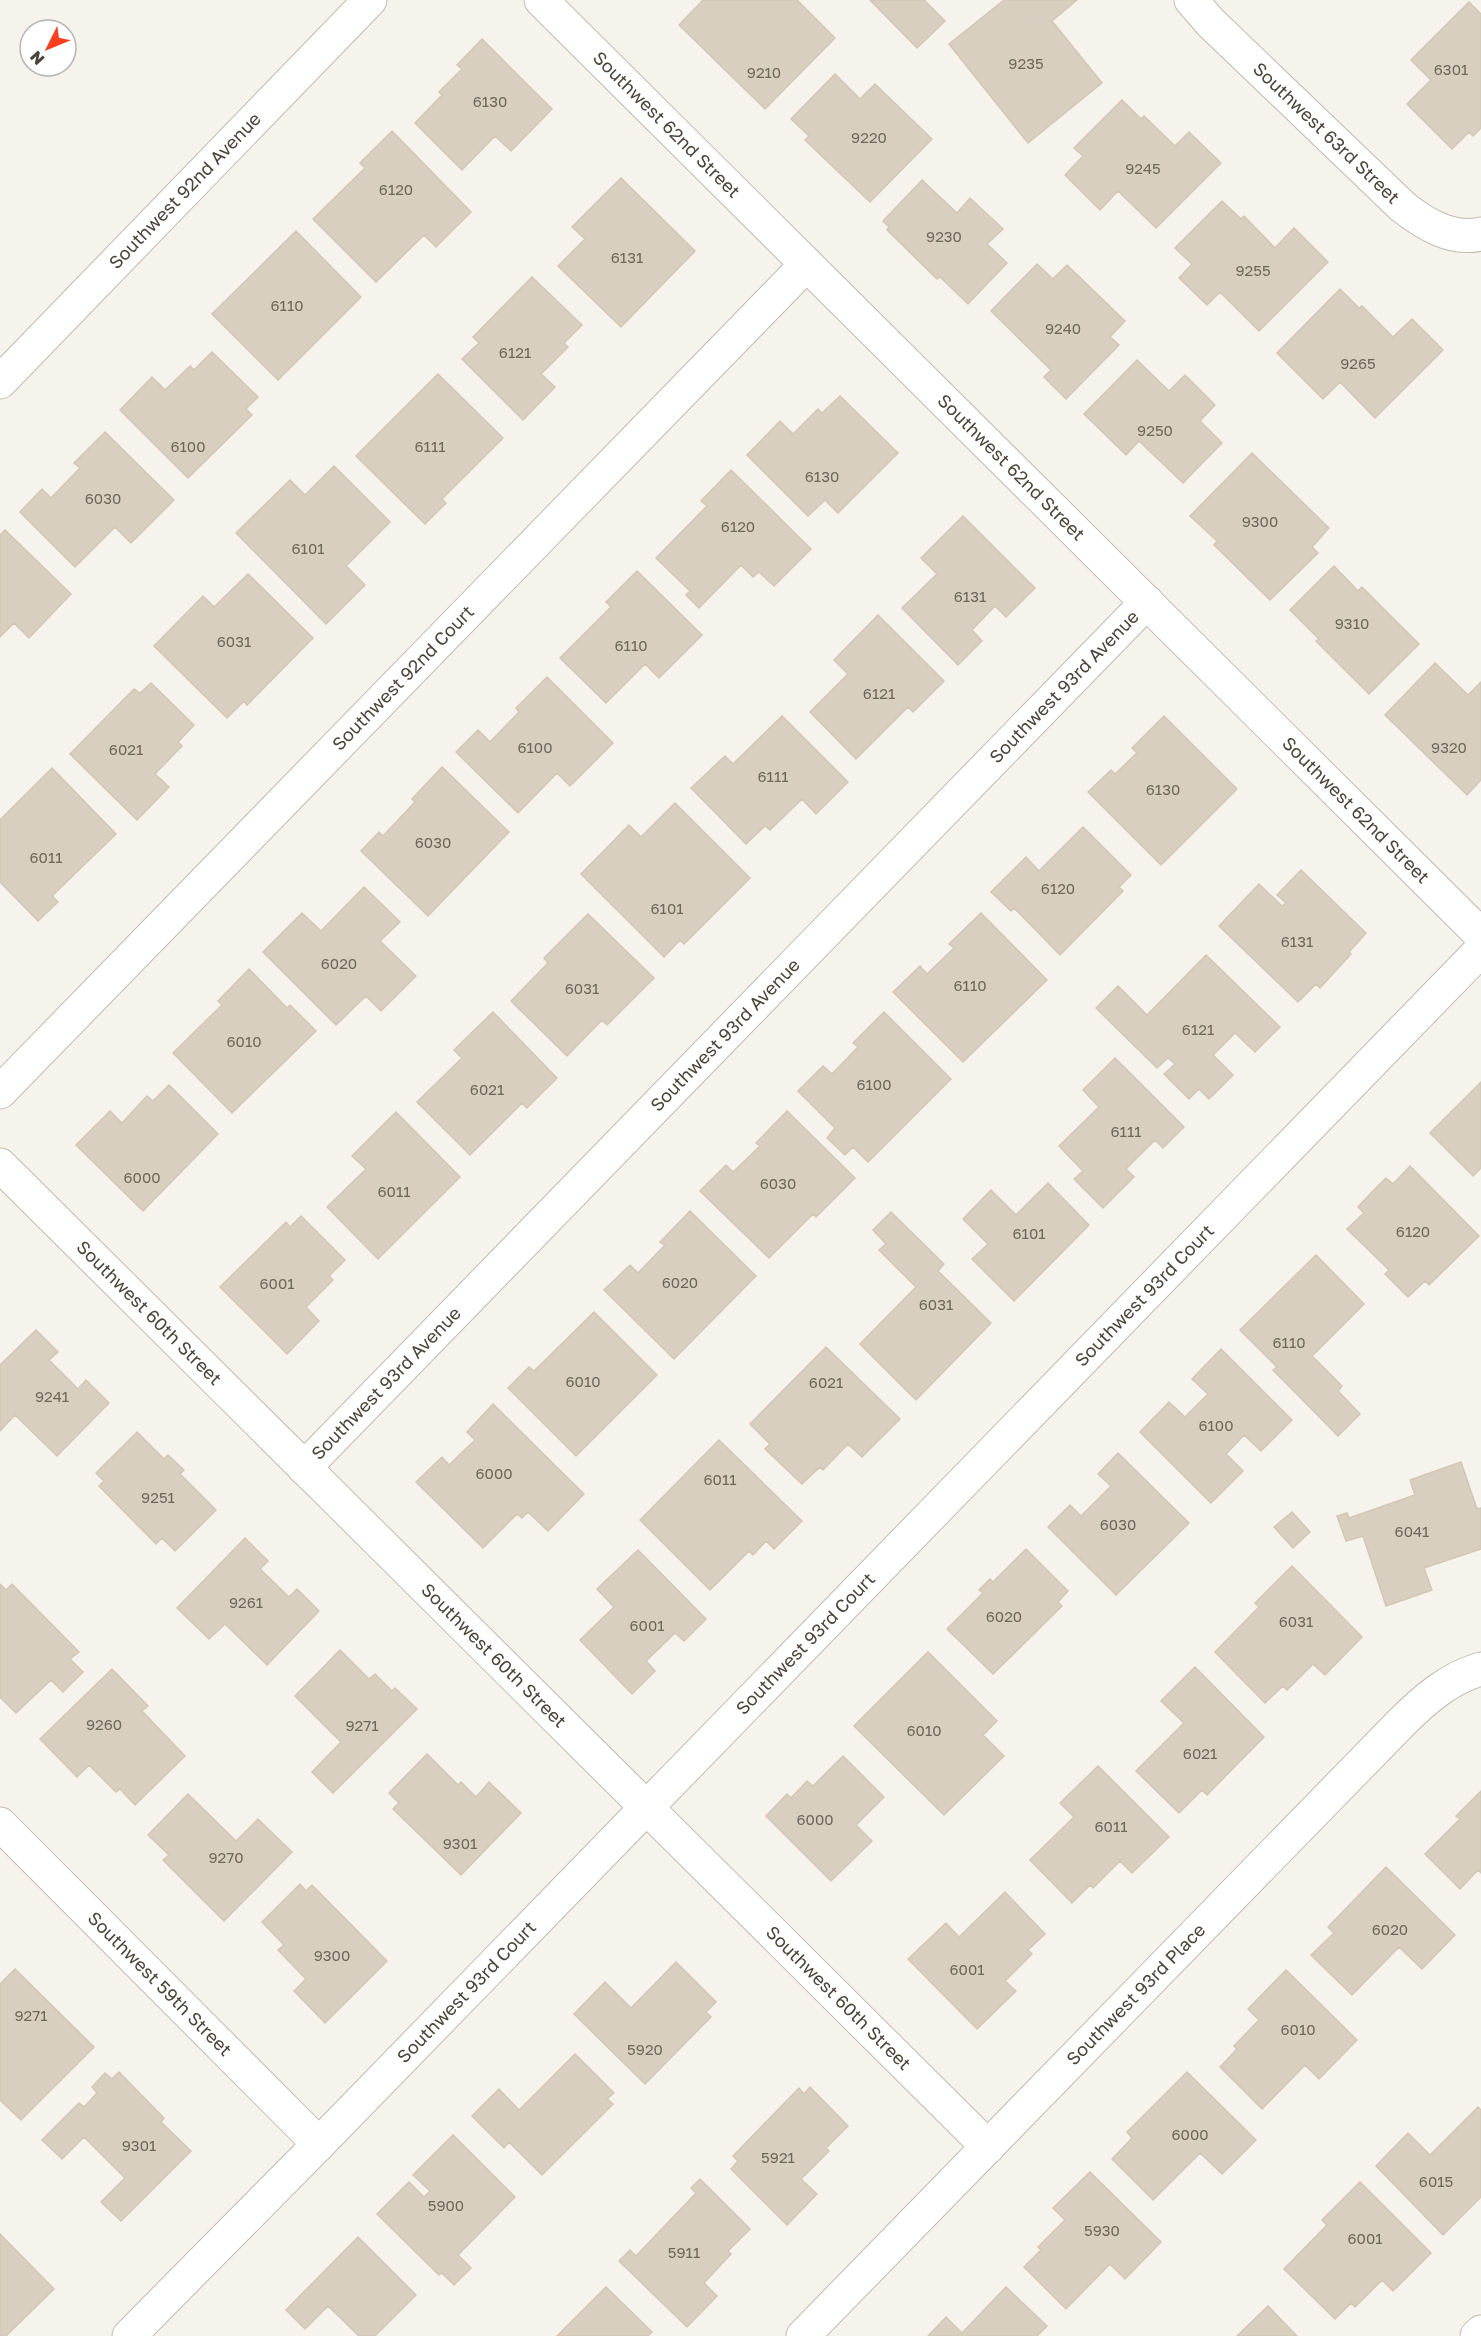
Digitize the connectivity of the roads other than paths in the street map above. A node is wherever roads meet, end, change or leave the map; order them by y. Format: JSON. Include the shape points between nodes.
{"nodes":[{"id":1,"x":370,"y":0,"type":"edge"},
{"id":2,"x":541,"y":0,"type":"edge"},
{"id":3,"x":1191,"y":0,"type":"edge"},
{"id":4,"x":1481,"y":234,"type":"edge"},
{"id":5,"x":807,"y":264,"type":"junction"},
{"id":6,"x":0,"y":382,"type":"edge"},
{"id":7,"x":1147,"y":602,"type":"junction"},
{"id":8,"x":1481,"y":935,"type":"edge"},
{"id":9,"x":1481,"y":950,"type":"edge"},
{"id":10,"x":0,"y":1092,"type":"edge"},
{"id":11,"x":0,"y":1165,"type":"edge"},
{"id":12,"x":303,"y":1468,"type":"junction"},
{"id":13,"x":1481,"y":1669,"type":"edge"},
{"id":14,"x":647,"y":1808,"type":"junction"},
{"id":15,"x":0,"y":1824,"type":"edge"},
{"id":16,"x":320,"y":2144,"type":"junction"},
{"id":17,"x":988,"y":2147,"type":"junction"},
{"id":18,"x":1481,"y":2332,"type":"edge"},
{"id":19,"x":129,"y":2336,"type":"edge"},
{"id":20,"x":803,"y":2336,"type":"edge"},
{"id":21,"x":1477,"y":2336,"type":"edge"}],
"edges":[{"from":1,"to":6,"type":"street","name":"Southwest 92nd Avenue"},
{"from":2,"to":5,"type":"street","name":"Southwest 62nd Street"},
{"from":3,"to":4,"type":"street","name":"Southwest 63rd Street","via":[[1403,207],[1441,230]]},
{"from":5,"to":7,"type":"street","name":"Southwest 62nd Street"},
{"from":5,"to":10,"type":"street","name":"Southwest 92nd Court"},
{"from":7,"to":8,"type":"street","name":"Southwest 62nd Street"},
{"from":7,"to":12,"type":"street","name":"Southwest 93rd Avenue"},
{"from":9,"to":14,"type":"street","name":"Southwest 93rd Court"},
{"from":11,"to":12,"type":"street","name":"Southwest 60th Street"},
{"from":12,"to":14,"type":"street","name":"Southwest 60th Street"},
{"from":13,"to":17,"type":"street","name":"Southwest 93rd Place","via":[[1451,1681],[1419,1705]]},
{"from":14,"to":16,"type":"street","name":"Southwest 93rd Court"},
{"from":14,"to":17,"type":"street","name":"Southwest 60th Street"},
{"from":15,"to":16,"type":"street","name":"Southwest 59th Street"},
{"from":16,"to":19,"type":"street","name":"Southwest 93rd Court"},
{"from":17,"to":20,"type":"street","name":"Southwest 93rd Place"},
{"from":18,"to":21,"type":"street"}]}
